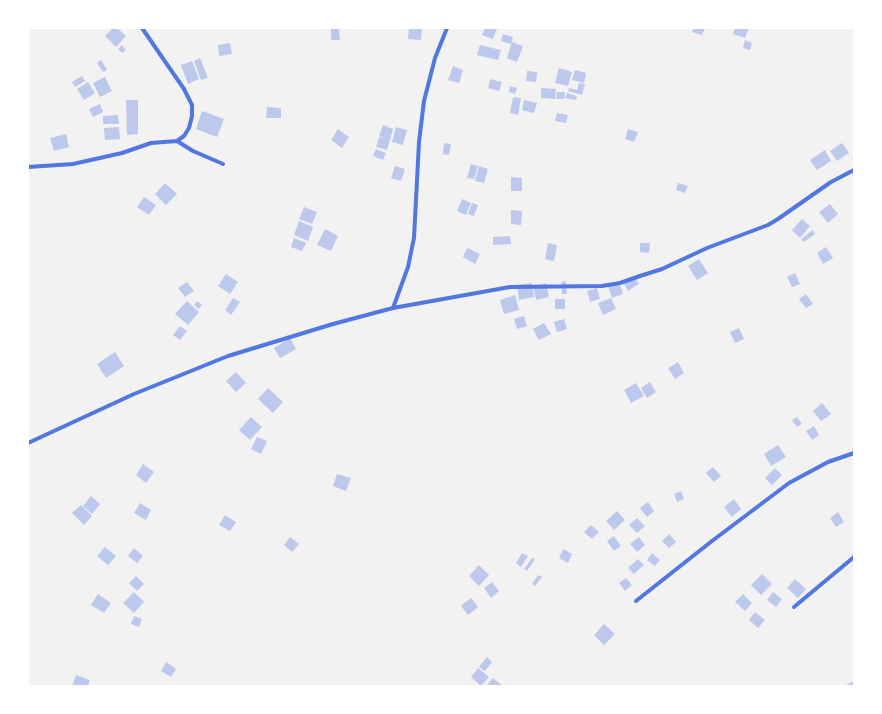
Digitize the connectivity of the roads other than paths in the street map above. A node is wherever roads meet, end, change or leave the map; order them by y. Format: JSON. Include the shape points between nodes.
{"nodes":[{"id":1,"x":142,"y":28,"type":"edge"},
{"id":2,"x":447,"y":28,"type":"edge"},
{"id":3,"x":177,"y":141,"type":"junction"},
{"id":4,"x":223,"y":164,"type":"dead end"},
{"id":5,"x":28,"y":167,"type":"edge"},
{"id":6,"x":854,"y":170,"type":"edge"},
{"id":7,"x":393,"y":308,"type":"junction"},
{"id":8,"x":28,"y":443,"type":"edge"},
{"id":9,"x":854,"y":453,"type":"edge"},
{"id":10,"x":854,"y":557,"type":"edge"},
{"id":11,"x":636,"y":601,"type":"dead end"},
{"id":12,"x":794,"y":607,"type":"dead end"}],
"edges":[{"from":1,"to":3,"type":"street","via":[[192,105],[189,128]]},
{"from":2,"to":7,"type":"street","via":[[424,101],[414,238],[408,267]]},
{"from":3,"to":4,"type":"street"},
{"from":3,"to":5,"type":"street","via":[[151,143],[73,164]]},
{"from":6,"to":7,"type":"street","via":[[768,225],[662,269],[620,282],[602,286],[510,287]]},
{"from":7,"to":8,"type":"street","via":[[228,356],[134,394]]},
{"from":9,"to":11,"type":"street","via":[[828,462],[789,483]]},
{"from":10,"to":12,"type":"street"}]}
